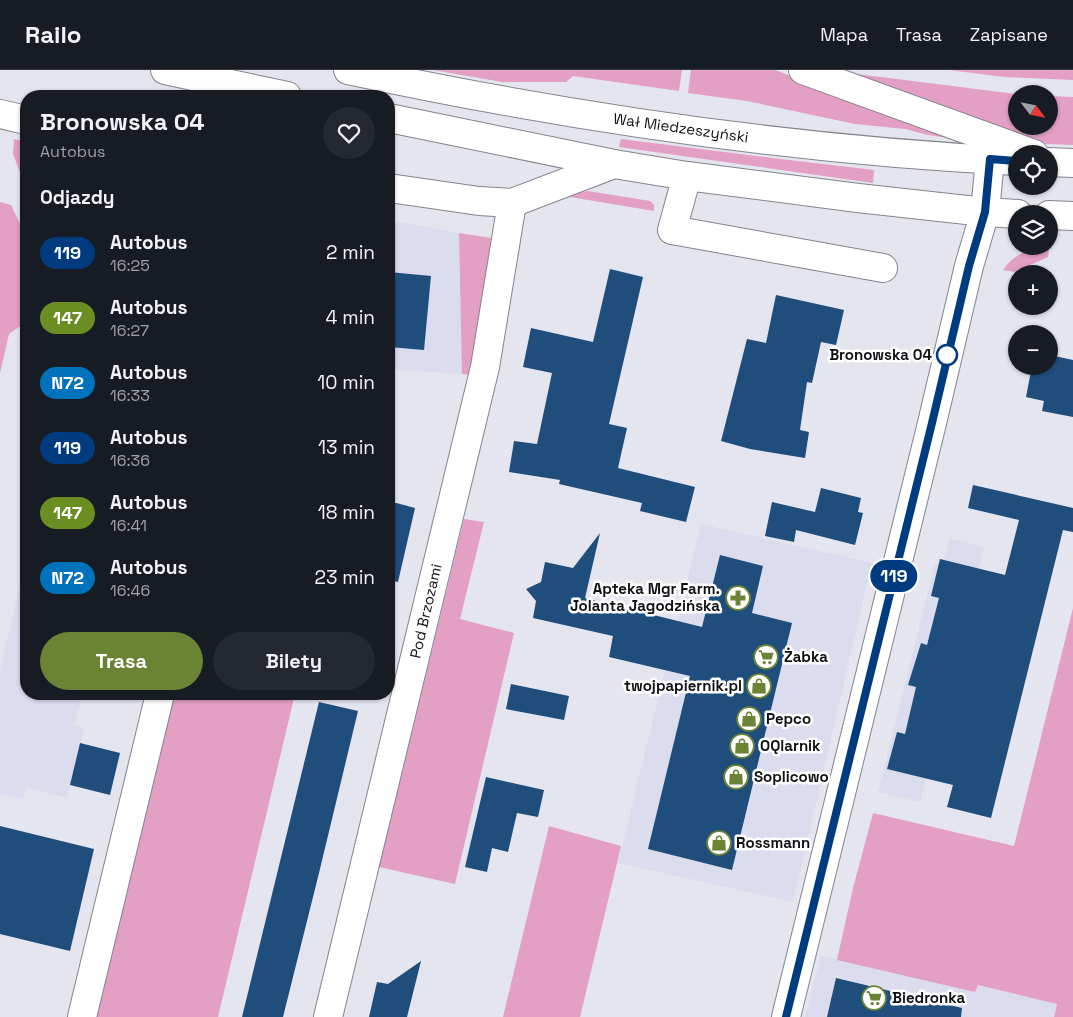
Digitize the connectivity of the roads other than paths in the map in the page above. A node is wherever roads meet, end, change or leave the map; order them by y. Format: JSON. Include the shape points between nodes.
{"nodes":[{"id":1,"x":165,"y":70,"type":"edge"},
{"id":2,"x":348,"y":70,"type":"edge"},
{"id":3,"x":803,"y":70,"type":"edge"},
{"id":4,"x":259,"y":90,"type":"edge"},
{"id":5,"x":0,"y":114,"type":"edge"},
{"id":6,"x":20,"y":119,"type":"edge"},
{"id":7,"x":395,"y":119,"type":"edge"},
{"id":8,"x":1011,"y":145,"type":"edge"},
{"id":9,"x":1003,"y":160,"type":"edge"},
{"id":10,"x":614,"y":164,"type":"junction"},
{"id":11,"x":687,"y":176,"type":"junction"},
{"id":12,"x":395,"y":189,"type":"edge"},
{"id":13,"x":512,"y":203,"type":"junction"},
{"id":14,"x":985,"y":212,"type":"junction"},
{"id":15,"x":1008,"y":213,"type":"edge"},
{"id":16,"x":1058,"y":215,"type":"edge"},
{"id":17,"x":1073,"y":216,"type":"edge"},
{"id":18,"x":883,"y":268,"type":"dead end"},
{"id":19,"x":159,"y":700,"type":"edge"},
{"id":20,"x":82,"y":1017,"type":"edge"},
{"id":21,"x":328,"y":1017,"type":"edge"},
{"id":22,"x":786,"y":1017,"type":"edge"}],
"edges":[{"from":1,"to":4,"type":"street"},
{"from":2,"to":9,"type":"street","name":"Wał Miedzeszyński","via":[[527,106],[668,127],[830,146]]},
{"from":3,"to":8,"type":"street"},
{"from":5,"to":6,"type":"street"},
{"from":7,"to":10,"type":"street"},
{"from":9,"to":14,"type":"street"},
{"from":10,"to":11,"type":"street"},
{"from":10,"to":13,"type":"street"},
{"from":11,"to":14,"type":"street"},
{"from":11,"to":18,"type":"street","via":[[672,230]]},
{"from":12,"to":13,"type":"street","via":[[479,202]]},
{"from":13,"to":21,"type":"street","name":"Pod Brzozami","via":[[485,366]]},
{"from":14,"to":15,"type":"street"},
{"from":14,"to":22,"type":"street","via":[[946,358]]},
{"from":16,"to":17,"type":"street"},
{"from":19,"to":20,"type":"street"}]}
